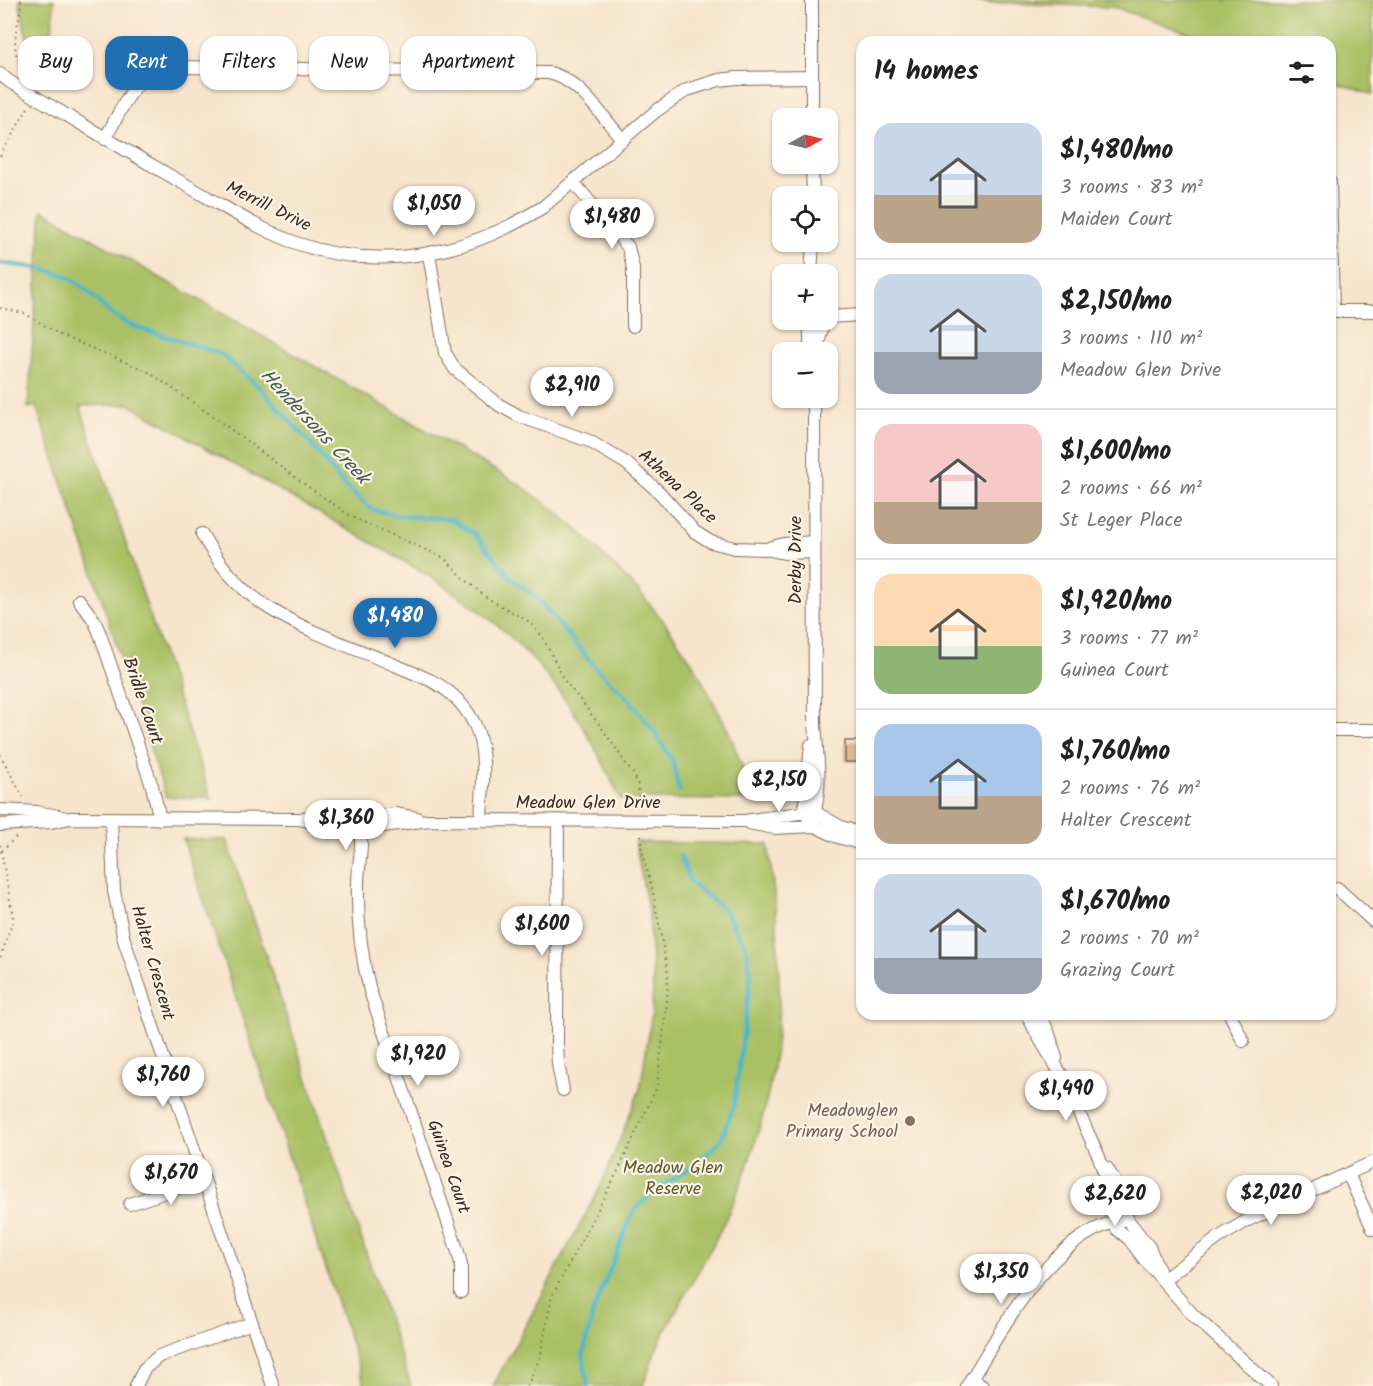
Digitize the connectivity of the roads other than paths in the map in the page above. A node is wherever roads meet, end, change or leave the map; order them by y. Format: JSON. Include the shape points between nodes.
{"nodes":[{"id":1,"x":812,"y":0,"type":"edge"},
{"id":2,"x":188,"y":67,"type":"edge"},
{"id":3,"x":812,"y":77,"type":"junction"},
{"id":4,"x":3,"y":78,"type":"edge"},
{"id":5,"x":133,"y":90,"type":"edge"},
{"id":6,"x":812,"y":108,"type":"edge"},
{"id":7,"x":105,"y":139,"type":"junction"},
{"id":8,"x":623,"y":140,"type":"junction"},
{"id":9,"x":573,"y":182,"type":"junction"},
{"id":10,"x":429,"y":254,"type":"junction"},
{"id":11,"x":838,"y":311,"type":"edge"},
{"id":12,"x":1336,"y":311,"type":"edge"},
{"id":13,"x":1373,"y":311,"type":"edge"},
{"id":14,"x":856,"y":312,"type":"edge"},
{"id":15,"x":856,"y":314,"type":"edge"},
{"id":16,"x":838,"y":316,"type":"edge"},
{"id":17,"x":633,"y":326,"type":"dead end"},
{"id":18,"x":814,"y":408,"type":"edge"},
{"id":19,"x":202,"y":534,"type":"dead end"},
{"id":20,"x":814,"y":547,"type":"junction"},
{"id":21,"x":79,"y":600,"type":"dead end"},
{"id":22,"x":1336,"y":730,"type":"edge"},
{"id":23,"x":1373,"y":730,"type":"edge"},
{"id":24,"x":0,"y":810,"type":"edge"},
{"id":25,"x":810,"y":812,"type":"junction"},
{"id":26,"x":70,"y":818,"type":"junction"},
{"id":27,"x":111,"y":818,"type":"junction"},
{"id":28,"x":160,"y":819,"type":"junction"},
{"id":29,"x":299,"y":819,"type":"junction"},
{"id":30,"x":358,"y":819,"type":"junction"},
{"id":31,"x":430,"y":820,"type":"junction"},
{"id":32,"x":481,"y":820,"type":"junction"},
{"id":33,"x":558,"y":820,"type":"junction"},
{"id":34,"x":745,"y":821,"type":"junction"},
{"id":35,"x":0,"y":825,"type":"edge"},
{"id":36,"x":810,"y":825,"type":"junction"},
{"id":37,"x":357,"y":832,"type":"junction"},
{"id":38,"x":856,"y":832,"type":"edge"},
{"id":39,"x":856,"y":842,"type":"edge"},
{"id":40,"x":1337,"y":888,"type":"dead end"},
{"id":41,"x":1373,"y":921,"type":"edge"},
{"id":42,"x":1030,"y":1020,"type":"edge"},
{"id":43,"x":1043,"y":1020,"type":"edge"},
{"id":44,"x":1233,"y":1020,"type":"edge"},
{"id":45,"x":1243,"y":1041,"type":"dead end"},
{"id":46,"x":1061,"y":1074,"type":"junction"},
{"id":47,"x":562,"y":1090,"type":"dead end"},
{"id":48,"x":1099,"y":1157,"type":"junction"},
{"id":49,"x":1373,"y":1162,"type":"edge"},
{"id":50,"x":1348,"y":1174,"type":"junction"},
{"id":51,"x":203,"y":1179,"type":"junction"},
{"id":52,"x":130,"y":1204,"type":"dead end"},
{"id":53,"x":1127,"y":1219,"type":"junction"},
{"id":54,"x":1116,"y":1225,"type":"junction"},
{"id":55,"x":1373,"y":1229,"type":"edge"},
{"id":56,"x":1163,"y":1280,"type":"junction"},
{"id":57,"x":461,"y":1292,"type":"dead end"},
{"id":58,"x":252,"y":1323,"type":"junction"},
{"id":59,"x":973,"y":1384,"type":"edge"},
{"id":60,"x":136,"y":1386,"type":"edge"},
{"id":61,"x":273,"y":1386,"type":"edge"},
{"id":62,"x":1271,"y":1386,"type":"edge"}],
"edges":[{"from":1,"to":3,"type":"street"},
{"from":2,"to":8,"type":"street","via":[[549,73],[578,89]]},
{"from":3,"to":6,"type":"street"},
{"from":3,"to":8,"type":"street","name":"Merrill Drive","via":[[736,78],[701,85],[672,99]]},
{"from":4,"to":7,"type":"street","name":"Merrill Drive"},
{"from":5,"to":7,"type":"street"},
{"from":7,"to":10,"type":"street","name":"Merrill Drive","via":[[250,221],[300,244],[373,258]]},
{"from":8,"to":9,"type":"street","name":"Merrill Drive"},
{"from":9,"to":10,"type":"street","name":"Merrill Drive","via":[[522,220],[478,241]]},
{"from":9,"to":17,"type":"street","via":[[628,247],[633,268]]},
{"from":10,"to":20,"type":"street","name":"Athena Place","via":[[446,353],[455,369],[509,411],[589,441],[626,463],[644,477],[687,525],[711,542],[784,553]]},
{"from":11,"to":14,"type":"street"},
{"from":12,"to":13,"type":"street"},
{"from":15,"to":16,"type":"street"},
{"from":18,"to":20,"type":"street","name":"Derby Drive"},
{"from":19,"to":32,"type":"street","via":[[231,577],[274,612],[430,681],[460,702],[480,741]]},
{"from":20,"to":25,"type":"street","name":"Derby Drive","via":[[815,723],[807,774]]},
{"from":21,"to":28,"type":"street","name":"Bridle Court","via":[[100,634]]},
{"from":22,"to":23,"type":"street"},
{"from":24,"to":26,"type":"street","name":"Meadow Glen Drive"},
{"from":25,"to":34,"type":"street","name":"Meadow Glen Drive"},
{"from":25,"to":36,"type":"street","name":"Derby Drive"},
{"from":25,"to":38,"type":"street"},
{"from":26,"to":27,"type":"street","name":"Meadow Glen Drive"},
{"from":26,"to":35,"type":"street","name":"Meadow Glen Drive"},
{"from":27,"to":28,"type":"street","name":"Meadow Glen Drive"},
{"from":27,"to":51,"type":"street","name":"Halter Crescent","via":[[114,891],[124,940]]},
{"from":28,"to":29,"type":"street","name":"Meadow Glen Drive"},
{"from":29,"to":30,"type":"street","name":"Meadow Glen Drive","via":[[333,813]]},
{"from":29,"to":37,"type":"street","name":"Meadow Glen Drive"},
{"from":30,"to":31,"type":"street","name":"Meadow Glen Drive","via":[[395,814]]},
{"from":30,"to":37,"type":"street","name":"Guinea Court"},
{"from":31,"to":32,"type":"street","name":"Meadow Glen Drive"},
{"from":31,"to":37,"type":"street","name":"Meadow Glen Drive"},
{"from":32,"to":33,"type":"street","name":"Meadow Glen Drive"},
{"from":33,"to":34,"type":"street","name":"Meadow Glen Drive"},
{"from":33,"to":47,"type":"street","via":[[557,1043]]},
{"from":34,"to":36,"type":"street","name":"Meadow Glen Drive","via":[[774,828]]},
{"from":36,"to":39,"type":"street","name":"Meadow Glen Drive"},
{"from":37,"to":57,"type":"street","name":"Guinea Court","via":[[361,860],[358,934],[369,991],[458,1252]]},
{"from":40,"to":41,"type":"street"},
{"from":42,"to":46,"type":"street"},
{"from":43,"to":46,"type":"street"},
{"from":44,"to":45,"type":"street"},
{"from":46,"to":48,"type":"street"},
{"from":48,"to":53,"type":"street","via":[[1122,1194]]},
{"from":48,"to":54,"type":"street"},
{"from":49,"to":50,"type":"street"},
{"from":50,"to":55,"type":"street"},
{"from":50,"to":56,"type":"street","via":[[1233,1228]]},
{"from":51,"to":52,"type":"street"},
{"from":51,"to":58,"type":"street","name":"Halter Crescent"},
{"from":53,"to":54,"type":"street"},
{"from":53,"to":56,"type":"street","via":[[1149,1247]]},
{"from":54,"to":56,"type":"street"},
{"from":54,"to":59,"type":"street","via":[[1066,1250],[1048,1265]]},
{"from":56,"to":62,"type":"street","via":[[1193,1315]]},
{"from":58,"to":60,"type":"street","via":[[159,1356],[144,1369]]},
{"from":58,"to":61,"type":"street","name":"Halter Crescent"}]}
